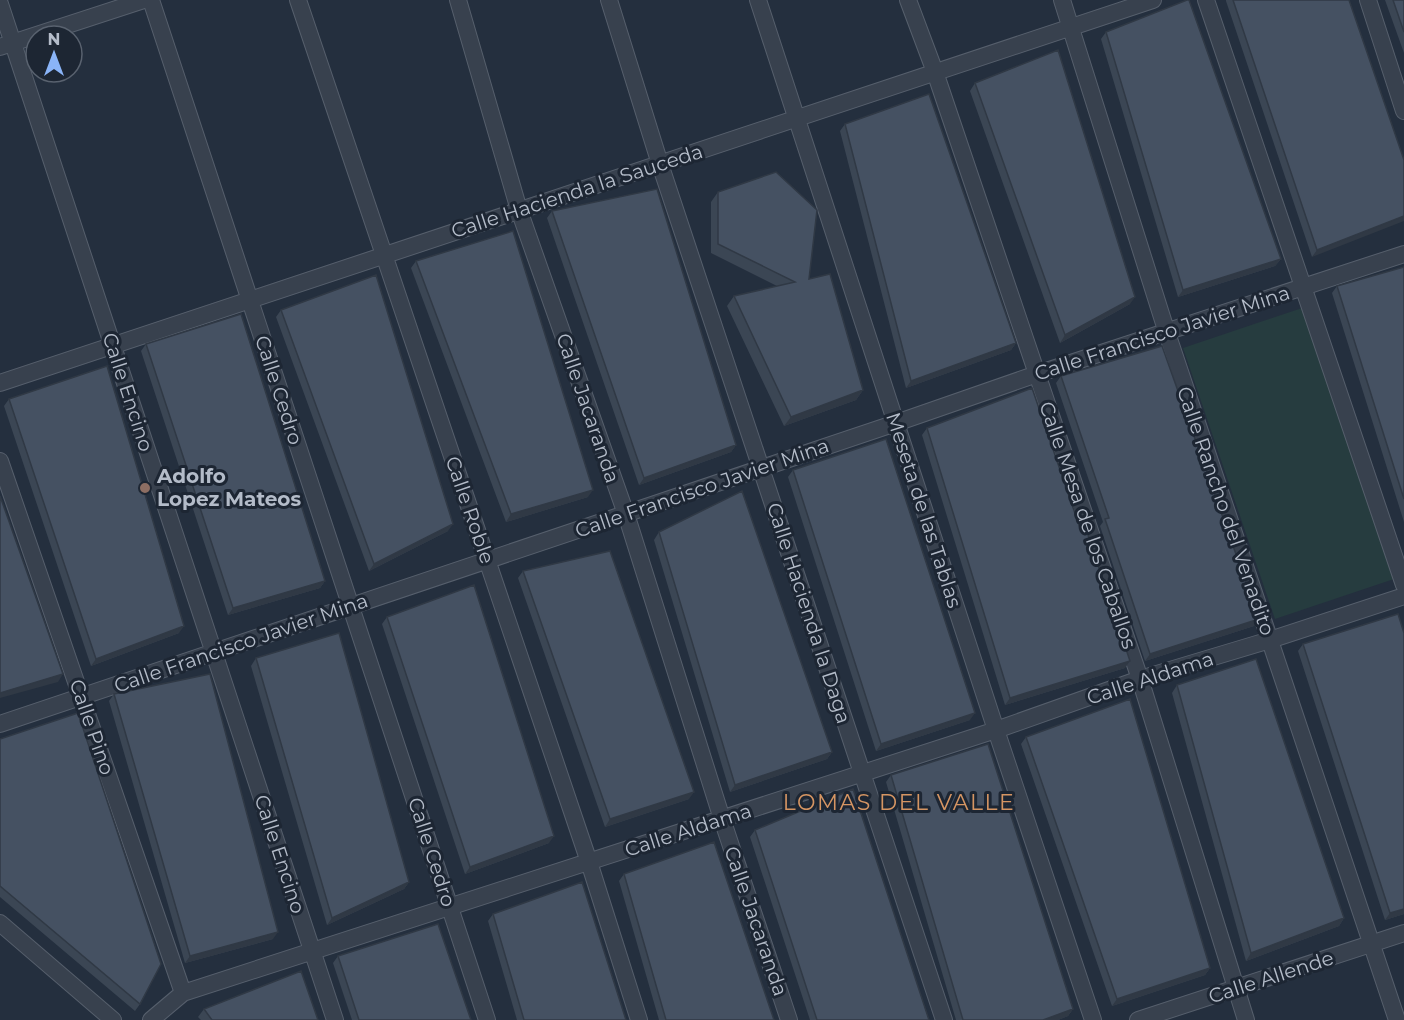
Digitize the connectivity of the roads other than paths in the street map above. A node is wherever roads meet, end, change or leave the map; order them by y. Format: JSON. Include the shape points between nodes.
{"nodes":[{"id":1,"x":144,"y":0,"type":"edge"},
{"id":2,"x":151,"y":0,"type":"edge"},
{"id":3,"x":298,"y":0,"type":"edge"},
{"id":4,"x":458,"y":0,"type":"edge"},
{"id":5,"x":609,"y":0,"type":"edge"},
{"id":6,"x":758,"y":0,"type":"edge"},
{"id":7,"x":908,"y":0,"type":"edge"},
{"id":8,"x":1062,"y":0,"type":"edge"},
{"id":9,"x":1153,"y":0,"type":"edge"},
{"id":10,"x":1206,"y":0,"type":"edge"},
{"id":11,"x":1368,"y":0,"type":"edge"},
{"id":12,"x":0,"y":4,"type":"edge"},
{"id":13,"x":1071,"y":28,"type":"junction"},
{"id":14,"x":6,"y":45,"type":"edge"},
{"id":15,"x":935,"y":72,"type":"junction"},
{"id":16,"x":1404,"y":111,"type":"edge"},
{"id":17,"x":797,"y":118,"type":"junction"},
{"id":18,"x":660,"y":164,"type":"junction"},
{"id":19,"x":519,"y":210,"type":"junction"},
{"id":20,"x":1404,"y":254,"type":"edge"},
{"id":21,"x":384,"y":255,"type":"junction"},
{"id":22,"x":1303,"y":286,"type":"junction"},
{"id":23,"x":250,"y":300,"type":"junction"},
{"id":24,"x":1167,"y":333,"type":"junction"},
{"id":25,"x":112,"y":346,"type":"junction"},
{"id":26,"x":1037,"y":374,"type":"junction"},
{"id":27,"x":0,"y":383,"type":"edge"},
{"id":28,"x":896,"y":423,"type":"junction"},
{"id":29,"x":0,"y":461,"type":"edge"},
{"id":30,"x":761,"y":468,"type":"junction"},
{"id":31,"x":626,"y":514,"type":"junction"},
{"id":32,"x":487,"y":560,"type":"junction"},
{"id":33,"x":1404,"y":585,"type":"edge"},
{"id":34,"x":1404,"y":596,"type":"edge"},
{"id":35,"x":351,"y":606,"type":"junction"},
{"id":36,"x":1270,"y":640,"type":"junction"},
{"id":37,"x":214,"y":652,"type":"junction"},
{"id":38,"x":1140,"y":679,"type":"junction"},
{"id":39,"x":82,"y":696,"type":"junction"},
{"id":40,"x":0,"y":724,"type":"edge"},
{"id":41,"x":996,"y":730,"type":"junction"},
{"id":42,"x":863,"y":773,"type":"junction"},
{"id":43,"x":722,"y":819,"type":"junction"},
{"id":44,"x":589,"y":862,"type":"junction"},
{"id":45,"x":450,"y":907,"type":"junction"},
{"id":46,"x":0,"y":923,"type":"edge"},
{"id":47,"x":1404,"y":933,"type":"edge"},
{"id":48,"x":1371,"y":944,"type":"junction"},
{"id":49,"x":312,"y":952,"type":"junction"},
{"id":50,"x":1235,"y":988,"type":"junction"},
{"id":51,"x":183,"y":993,"type":"junction"},
{"id":52,"x":113,"y":1020,"type":"edge"},
{"id":53,"x":151,"y":1020,"type":"edge"},
{"id":54,"x":335,"y":1020,"type":"edge"},
{"id":55,"x":487,"y":1020,"type":"edge"},
{"id":56,"x":639,"y":1020,"type":"edge"},
{"id":57,"x":789,"y":1020,"type":"edge"},
{"id":58,"x":944,"y":1020,"type":"edge"},
{"id":59,"x":1093,"y":1020,"type":"edge"},
{"id":60,"x":1138,"y":1020,"type":"edge"},
{"id":61,"x":1246,"y":1020,"type":"edge"},
{"id":62,"x":1396,"y":1020,"type":"edge"}],
"edges":[{"from":1,"to":14,"type":"street"},
{"from":2,"to":23,"type":"street","name":"Calle Cedro"},
{"from":3,"to":21,"type":"street","name":"Calle Roble"},
{"from":4,"to":19,"type":"street","name":"Calle Jacaranda"},
{"from":5,"to":18,"type":"street","name":"Calle Hacienda la Daga"},
{"from":6,"to":17,"type":"street","name":"Meseta de las Tablas"},
{"from":7,"to":15,"type":"street","name":"Calle Mesa de los Caballos"},
{"from":8,"to":13,"type":"street","name":"Calle Rancho del Venadito"},
{"from":9,"to":13,"type":"street","name":"Calle Hacienda la Sauceda"},
{"from":10,"to":22,"type":"street"},
{"from":11,"to":16,"type":"street"},
{"from":12,"to":14,"type":"street","name":"Calle Encino"},
{"from":13,"to":15,"type":"street","name":"Calle Hacienda la Sauceda"},
{"from":13,"to":24,"type":"street","name":"Calle Rancho del Venadito"},
{"from":14,"to":25,"type":"street","name":"Calle Encino"},
{"from":15,"to":17,"type":"street","name":"Calle Hacienda la Sauceda"},
{"from":15,"to":26,"type":"street","name":"Calle Mesa de los Caballos"},
{"from":17,"to":18,"type":"street","name":"Calle Hacienda la Sauceda"},
{"from":17,"to":28,"type":"street","name":"Meseta de las Tablas"},
{"from":18,"to":19,"type":"street","name":"Calle Hacienda la Sauceda"},
{"from":18,"to":30,"type":"street","name":"Calle Hacienda la Daga"},
{"from":19,"to":21,"type":"street","name":"Calle Hacienda la Sauceda"},
{"from":19,"to":31,"type":"street","name":"Calle Jacaranda"},
{"from":20,"to":22,"type":"street","name":"Calle Francisco Javier Mina"},
{"from":21,"to":23,"type":"street","name":"Calle Hacienda la Sauceda"},
{"from":21,"to":32,"type":"street","name":"Calle Roble"},
{"from":22,"to":24,"type":"street","name":"Calle Francisco Javier Mina"},
{"from":22,"to":33,"type":"street"},
{"from":23,"to":25,"type":"street","name":"Calle Hacienda la Sauceda"},
{"from":23,"to":35,"type":"street","name":"Calle Cedro"},
{"from":24,"to":26,"type":"street","name":"Calle Francisco Javier Mina"},
{"from":24,"to":36,"type":"street","name":"Calle Rancho del Venadito"},
{"from":25,"to":27,"type":"street","name":"Calle Hacienda la Sauceda"},
{"from":25,"to":37,"type":"street","name":"Calle Encino"},
{"from":26,"to":28,"type":"street","name":"Calle Francisco Javier Mina"},
{"from":26,"to":38,"type":"street","name":"Calle Mesa de los Caballos"},
{"from":28,"to":30,"type":"street","name":"Calle Francisco Javier Mina"},
{"from":28,"to":41,"type":"street","name":"Meseta de las Tablas"},
{"from":29,"to":39,"type":"street","name":"Calle Pino"},
{"from":30,"to":31,"type":"street","name":"Calle Francisco Javier Mina"},
{"from":30,"to":42,"type":"street","name":"Calle Hacienda la Daga"},
{"from":31,"to":32,"type":"street","name":"Calle Francisco Javier Mina"},
{"from":31,"to":43,"type":"street","name":"Calle Jacaranda"},
{"from":32,"to":35,"type":"street","name":"Calle Francisco Javier Mina"},
{"from":32,"to":44,"type":"street","name":"Calle Roble"},
{"from":34,"to":36,"type":"street","name":"Calle Aldama"},
{"from":35,"to":37,"type":"street","name":"Calle Francisco Javier Mina"},
{"from":35,"to":45,"type":"street","name":"Calle Cedro"},
{"from":36,"to":38,"type":"street","name":"Calle Aldama"},
{"from":36,"to":48,"type":"street","name":"Calle Rancho del Venadito"},
{"from":37,"to":39,"type":"street","name":"Calle Francisco Javier Mina"},
{"from":37,"to":49,"type":"street","name":"Calle Encino"},
{"from":38,"to":41,"type":"street","name":"Calle Aldama"},
{"from":38,"to":50,"type":"street","name":"Calle Mesa de los Caballos"},
{"from":39,"to":40,"type":"street","name":"Calle Francisco Javier Mina"},
{"from":39,"to":51,"type":"street","name":"Calle Pino"},
{"from":41,"to":42,"type":"street","name":"Calle Aldama"},
{"from":41,"to":59,"type":"street","name":"Meseta de las Tablas"},
{"from":42,"to":43,"type":"street","name":"Calle Aldama"},
{"from":42,"to":58,"type":"street","name":"Calle Hacienda la Daga"},
{"from":43,"to":44,"type":"street","name":"Calle Aldama"},
{"from":43,"to":57,"type":"street","name":"Calle Jacaranda"},
{"from":44,"to":45,"type":"street","name":"Calle Aldama"},
{"from":44,"to":56,"type":"street","name":"Calle Roble"},
{"from":45,"to":49,"type":"street","name":"Calle Aldama"},
{"from":45,"to":55,"type":"street","name":"Calle Cedro"},
{"from":46,"to":52,"type":"street"},
{"from":47,"to":48,"type":"street","name":"Calle Allende"},
{"from":48,"to":50,"type":"street","name":"Calle Allende"},
{"from":48,"to":62,"type":"street","name":"Calle Rancho del Venadito"},
{"from":49,"to":51,"type":"street","name":"Calle Aldama"},
{"from":49,"to":54,"type":"street","name":"Calle Encino"},
{"from":50,"to":60,"type":"street","name":"Calle Allende"},
{"from":50,"to":61,"type":"street","name":"Calle Mesa de los Caballos"},
{"from":51,"to":53,"type":"street","name":"Calle Aldama"}]}
